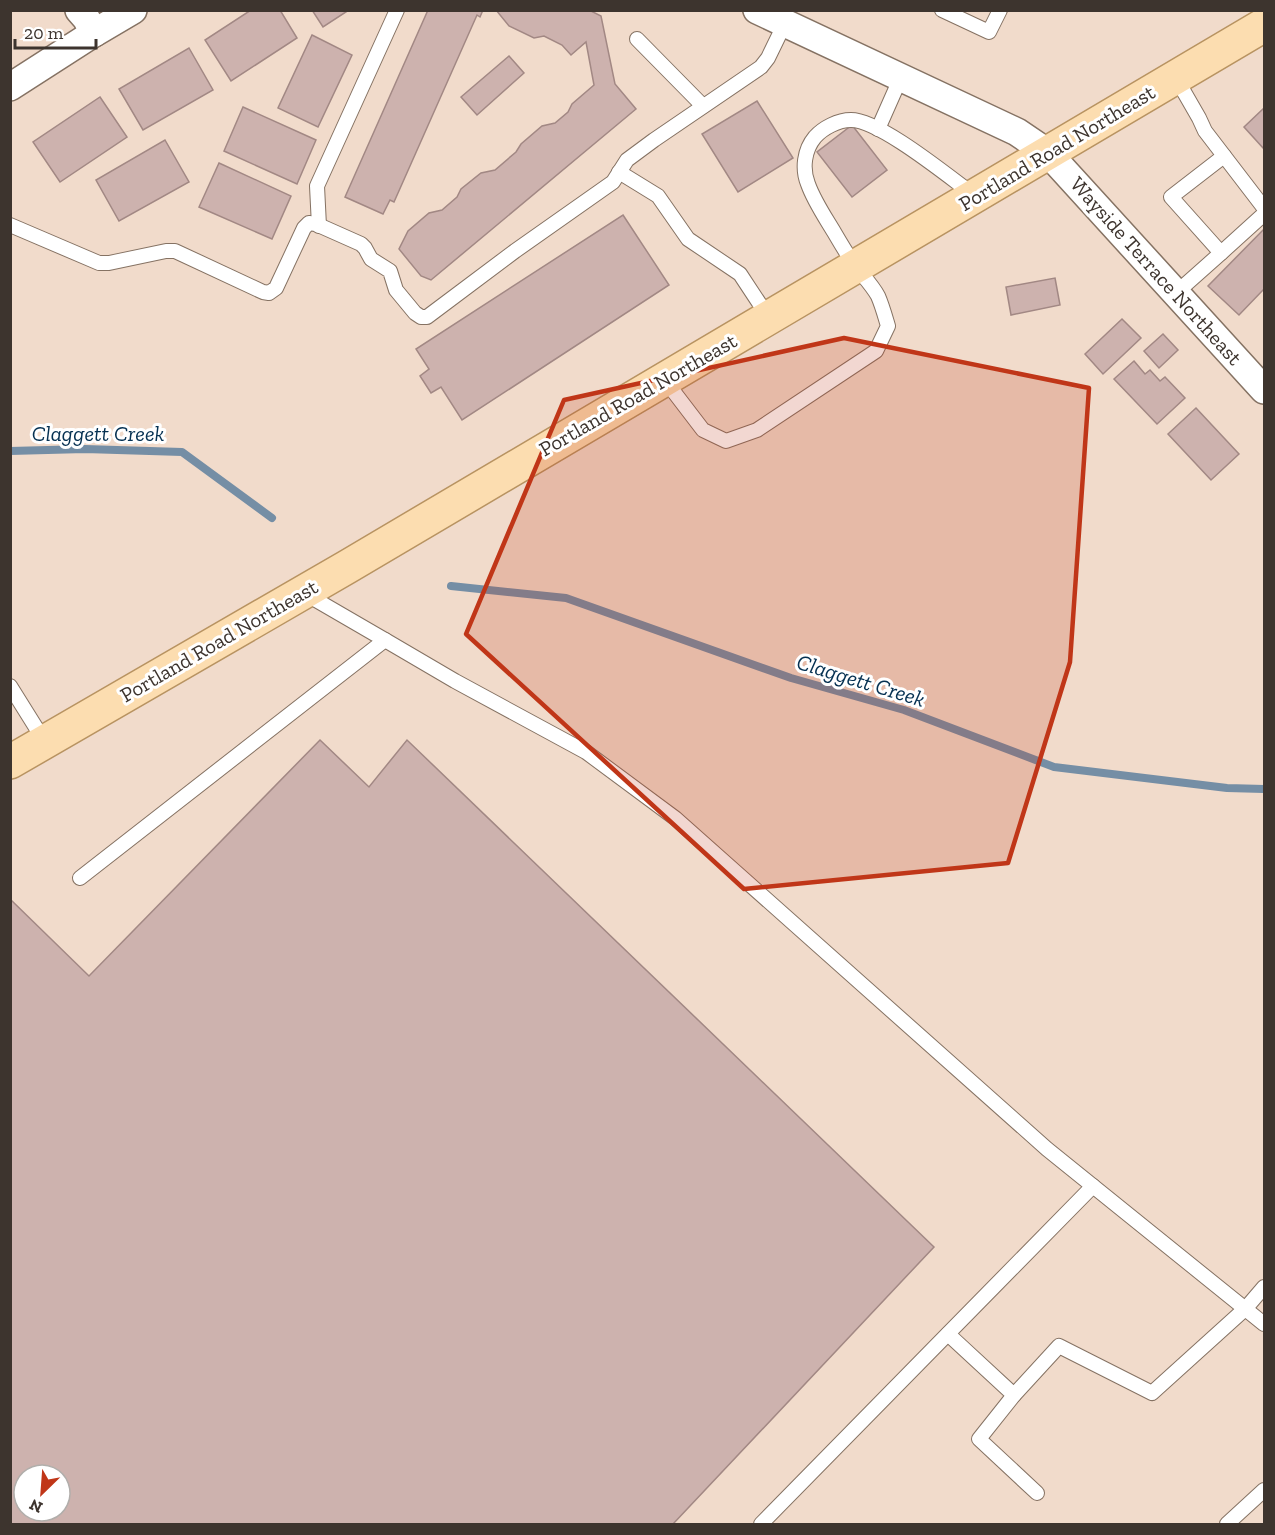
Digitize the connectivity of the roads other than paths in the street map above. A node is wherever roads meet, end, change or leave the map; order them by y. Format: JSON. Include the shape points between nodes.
{"nodes":[{"id":1,"x":79,"y":10,"type":"edge"},
{"id":2,"x":134,"y":10,"type":"edge"},
{"id":3,"x":397,"y":10,"type":"edge"},
{"id":4,"x":757,"y":10,"type":"edge"},
{"id":5,"x":942,"y":10,"type":"edge"},
{"id":6,"x":1000,"y":10,"type":"edge"},
{"id":7,"x":784,"y":23,"type":"junction"},
{"id":8,"x":1264,"y":25,"type":"edge"},
{"id":9,"x":94,"y":33,"type":"junction"},
{"id":10,"x":637,"y":39,"type":"dead end"},
{"id":11,"x":901,"y":77,"type":"junction"},
{"id":12,"x":1176,"y":78,"type":"junction"},
{"id":13,"x":10,"y":87,"type":"edge"},
{"id":14,"x":703,"y":106,"type":"junction"},
{"id":15,"x":878,"y":129,"type":"junction"},
{"id":16,"x":1048,"y":153,"type":"junction"},
{"id":17,"x":1224,"y":156,"type":"junction"},
{"id":18,"x":619,"y":172,"type":"junction"},
{"id":19,"x":976,"y":196,"type":"junction"},
{"id":20,"x":1264,"y":208,"type":"edge"},
{"id":21,"x":1264,"y":214,"type":"edge"},
{"id":22,"x":10,"y":225,"type":"edge"},
{"id":23,"x":319,"y":226,"type":"junction"},
{"id":24,"x":1221,"y":253,"type":"junction"},
{"id":25,"x":856,"y":267,"type":"junction"},
{"id":26,"x":1176,"y":293,"type":"junction"},
{"id":27,"x":769,"y":318,"type":"junction"},
{"id":28,"x":664,"y":379,"type":"junction"},
{"id":29,"x":1264,"y":390,"type":"edge"},
{"id":30,"x":302,"y":592,"type":"junction"},
{"id":31,"x":385,"y":640,"type":"junction"},
{"id":32,"x":10,"y":686,"type":"edge"},
{"id":33,"x":45,"y":742,"type":"junction"},
{"id":34,"x":10,"y":762,"type":"edge"},
{"id":35,"x":80,"y":878,"type":"dead end"},
{"id":36,"x":1093,"y":1186,"type":"junction"},
{"id":37,"x":1264,"y":1287,"type":"edge"},
{"id":38,"x":1246,"y":1308,"type":"junction"},
{"id":39,"x":1264,"y":1323,"type":"edge"},
{"id":40,"x":948,"y":1334,"type":"junction"},
{"id":41,"x":1014,"y":1395,"type":"junction"},
{"id":42,"x":1264,"y":1490,"type":"edge"},
{"id":43,"x":1037,"y":1493,"type":"dead end"},
{"id":44,"x":760,"y":1524,"type":"edge"},
{"id":45,"x":1227,"y":1524,"type":"edge"}],
"edges":[{"from":1,"to":9,"type":"street"},
{"from":2,"to":9,"type":"street"},
{"from":3,"to":23,"type":"lane","via":[[318,186]]},
{"from":4,"to":7,"type":"street","name":"Wayside Terrace Northeast"},
{"from":5,"to":6,"type":"lane","via":[[989,32]]},
{"from":7,"to":11,"type":"street","name":"Wayside Terrace Northeast"},
{"from":7,"to":14,"type":"lane","via":[[761,67]]},
{"from":8,"to":12,"type":"main road","name":"Portland Road Northeast"},
{"from":9,"to":13,"type":"street"},
{"from":10,"to":14,"type":"lane"},
{"from":11,"to":15,"type":"lane"},
{"from":11,"to":16,"type":"street","name":"Wayside Terrace Northeast","via":[[1017,132]]},
{"from":12,"to":16,"type":"main road","name":"Portland Road Northeast"},
{"from":12,"to":17,"type":"lane","via":[[1205,131]]},
{"from":14,"to":18,"type":"lane","via":[[627,160]]},
{"from":15,"to":19,"type":"lane"},
{"from":15,"to":25,"type":"lane","via":[[851,120],[826,128],[811,142],[804,158],[807,184]]},
{"from":16,"to":19,"type":"main road","name":"Portland Road Northeast"},
{"from":16,"to":26,"type":"street","name":"Wayside Terrace Northeast"},
{"from":17,"to":20,"type":"lane"},
{"from":17,"to":24,"type":"lane","via":[[1171,197]]},
{"from":18,"to":23,"type":"lane","via":[[613,182],[427,317],[415,313],[396,290],[390,271],[371,259],[361,244]]},
{"from":18,"to":27,"type":"lane","via":[[658,196],[688,239],[740,274]]},
{"from":19,"to":25,"type":"main road","name":"Portland Road Northeast"},
{"from":21,"to":24,"type":"lane"},
{"from":22,"to":23,"type":"lane","via":[[99,262],[175,251],[269,293],[276,288],[304,228],[309,223]]},
{"from":24,"to":26,"type":"lane"},
{"from":25,"to":27,"type":"main road","name":"Portland Road Northeast"},
{"from":25,"to":28,"type":"lane","via":[[878,295],[888,326],[876,351],[757,430],[726,441],[703,430]]},
{"from":26,"to":29,"type":"street","name":"Wayside Terrace Northeast"},
{"from":27,"to":28,"type":"main road","name":"Portland Road Northeast"},
{"from":28,"to":30,"type":"main road","name":"Portland Road Northeast"},
{"from":30,"to":31,"type":"lane"},
{"from":30,"to":33,"type":"main road","name":"Portland Road Northeast"},
{"from":31,"to":35,"type":"lane"},
{"from":31,"to":36,"type":"lane","via":[[586,752],[675,818]]},
{"from":32,"to":33,"type":"lane"},
{"from":33,"to":34,"type":"main road","name":"Portland Road Northeast"},
{"from":36,"to":38,"type":"lane"},
{"from":36,"to":40,"type":"lane"},
{"from":37,"to":38,"type":"lane"},
{"from":38,"to":39,"type":"lane"},
{"from":38,"to":41,"type":"lane","via":[[1152,1392],[1059,1346]]},
{"from":40,"to":41,"type":"lane"},
{"from":40,"to":44,"type":"lane"},
{"from":41,"to":43,"type":"lane","via":[[979,1439]]},
{"from":42,"to":45,"type":"lane"}]}
